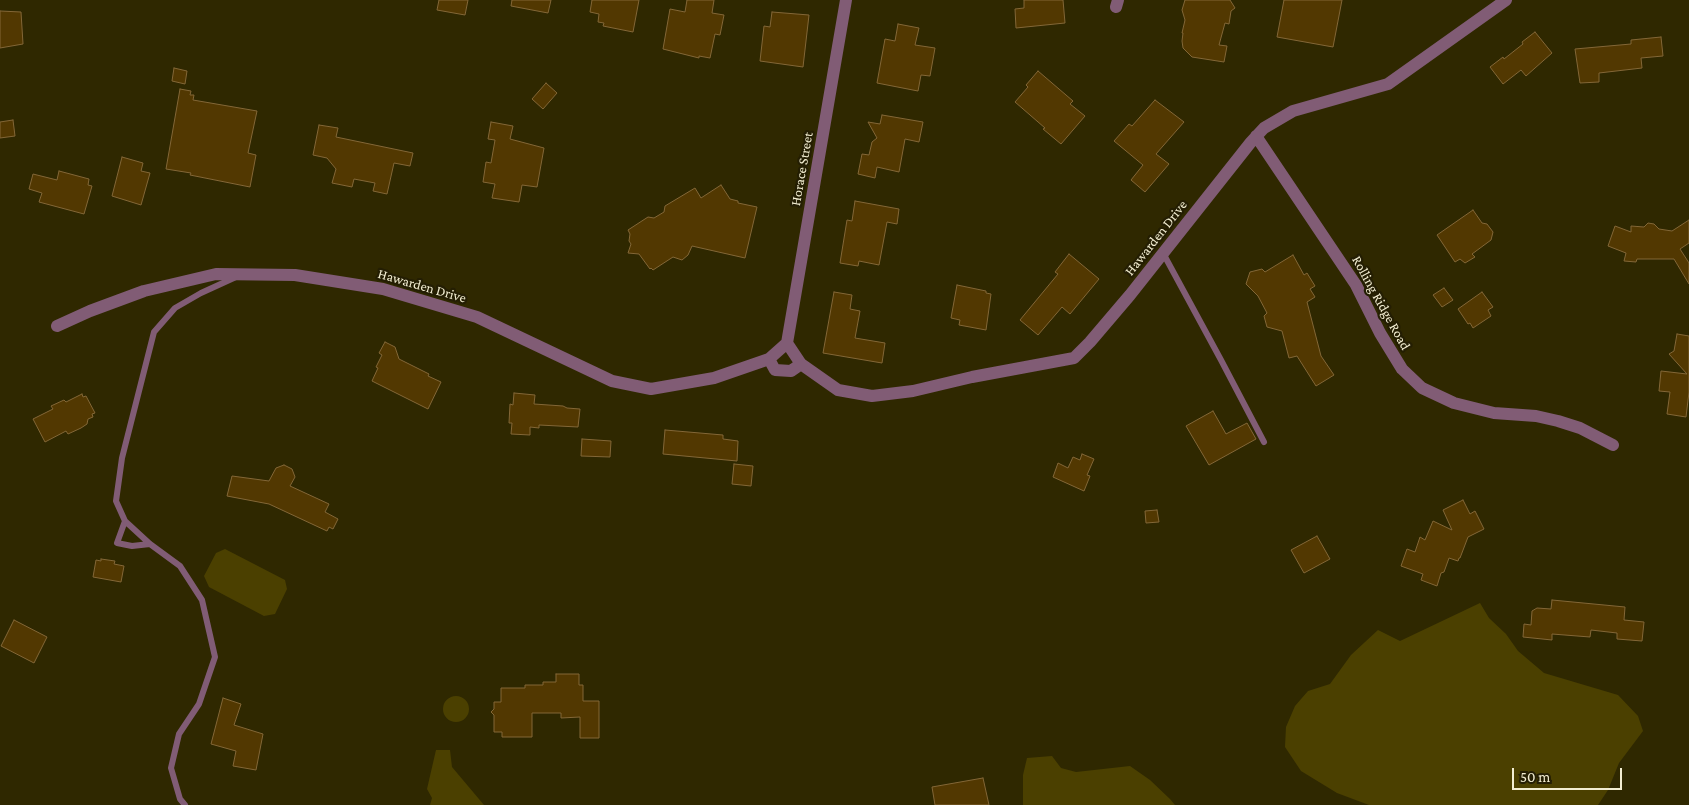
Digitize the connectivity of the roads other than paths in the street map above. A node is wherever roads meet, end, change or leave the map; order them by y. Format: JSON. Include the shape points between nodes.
{"nodes":[{"id":1,"x":846,"y":0,"type":"edge"},
{"id":2,"x":1506,"y":0,"type":"edge"},
{"id":3,"x":1256,"y":136,"type":"junction"},
{"id":4,"x":1163,"y":253,"type":"junction"},
{"id":5,"x":242,"y":275,"type":"junction"},
{"id":6,"x":57,"y":326,"type":"dead end"},
{"id":7,"x":787,"y":343,"type":"junction"},
{"id":8,"x":768,"y":359,"type":"junction"},
{"id":9,"x":800,"y":364,"type":"junction"},
{"id":10,"x":1264,"y":442,"type":"dead end"},
{"id":11,"x":1613,"y":445,"type":"dead end"},
{"id":12,"x":125,"y":521,"type":"junction"},
{"id":13,"x":150,"y":544,"type":"junction"},
{"id":14,"x":185,"y":805,"type":"edge"}],
"edges":[{"from":1,"to":7,"type":"street","name":"Horace Street"},
{"from":2,"to":3,"type":"street","name":"Hawarden Drive","via":[[1388,84],[1293,111]]},
{"from":3,"to":4,"type":"street","name":"Hawarden Drive"},
{"from":3,"to":11,"type":"street","name":"Rolling Ridge Road","via":[[1356,285],[1402,369],[1422,388],[1454,403],[1494,413],[1536,416],[1565,423]]},
{"from":4,"to":9,"type":"street","name":"Hawarden Drive","via":[[1074,358],[913,391],[872,396],[838,390]]},
{"from":4,"to":10,"type":"lane"},
{"from":5,"to":6,"type":"street","name":"Hawarden Drive","via":[[216,274],[144,291]]},
{"from":5,"to":8,"type":"street","name":"Hawarden Drive","via":[[295,275],[383,288],[477,317],[612,382],[651,389],[714,378]]},
{"from":5,"to":12,"type":"lane","via":[[176,308],[154,332],[122,458],[116,501]]},
{"from":7,"to":8,"type":"street","name":"Hawarden Drive"},
{"from":7,"to":9,"type":"street","name":"Hawarden Drive"},
{"from":8,"to":9,"type":"street","via":[[775,370],[791,371]]},
{"from":12,"to":13,"type":"lane"},
{"from":12,"to":13,"type":"lane","via":[[117,543],[132,546]]},
{"from":13,"to":14,"type":"lane","via":[[180,566],[202,600],[215,657],[199,704],[179,734],[171,768],[180,799]]}]}
